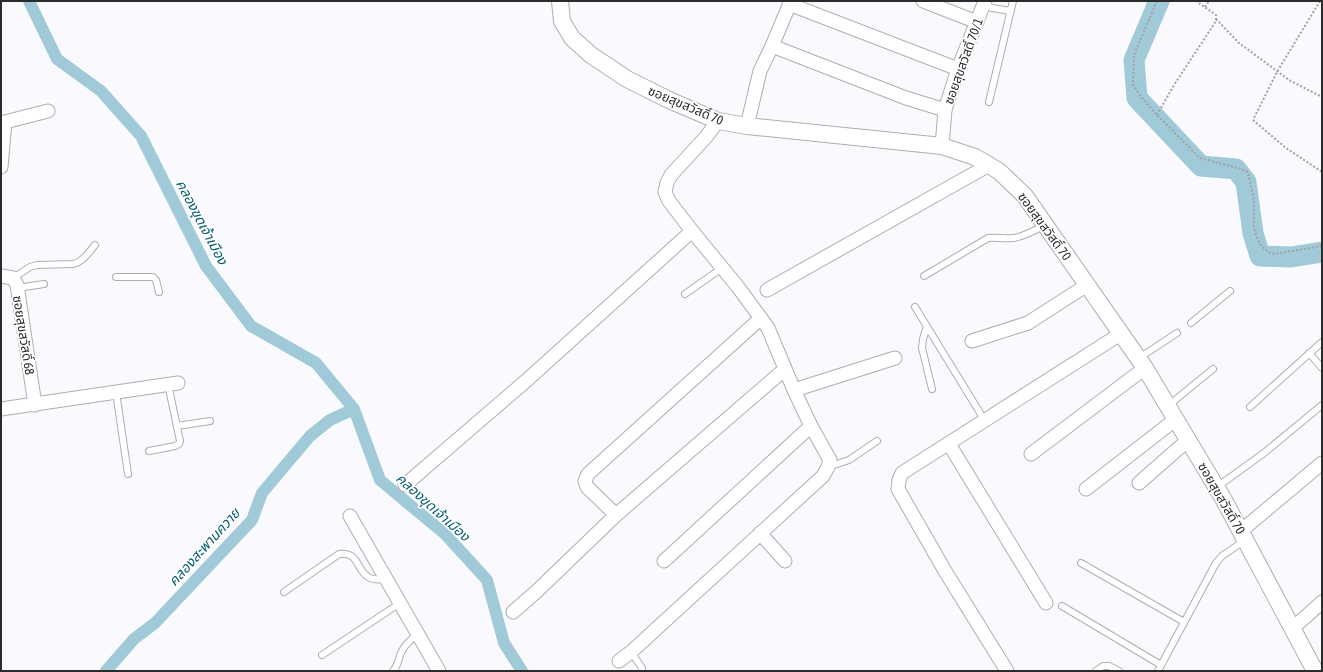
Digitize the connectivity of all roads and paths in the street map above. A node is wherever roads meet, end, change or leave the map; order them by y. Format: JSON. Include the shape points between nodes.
{"nodes":[{"id":1,"x":560,"y":1,"type":"edge"},
{"id":2,"x":923,"y":1,"type":"edge"},
{"id":3,"x":1013,"y":1,"type":"edge"},
{"id":4,"x":1157,"y":1,"type":"edge"},
{"id":5,"x":1196,"y":1,"type":"edge"},
{"id":6,"x":1209,"y":1,"type":"edge"},
{"id":7,"x":1320,"y":1,"type":"edge"},
{"id":8,"x":985,"y":2,"type":"edge"},
{"id":9,"x":790,"y":3,"type":"edge"},
{"id":10,"x":1205,"y":7,"type":"junction"},
{"id":11,"x":1011,"y":10,"type":"junction"},
{"id":12,"x":1216,"y":19,"type":"junction"},
{"id":13,"x":977,"y":22,"type":"junction"},
{"id":14,"x":772,"y":46,"type":"junction"},
{"id":15,"x":958,"y":69,"type":"junction"},
{"id":16,"x":1277,"y":72,"type":"junction"},
{"id":17,"x":1322,"y":97,"type":"edge"},
{"id":18,"x":989,"y":102,"type":"dead end"},
{"id":19,"x":945,"y":110,"type":"junction"},
{"id":20,"x":48,"y":111,"type":"dead end"},
{"id":21,"x":1158,"y":115,"type":"junction"},
{"id":22,"x":718,"y":121,"type":"junction"},
{"id":23,"x":3,"y":122,"type":"edge"},
{"id":24,"x":747,"y":126,"type":"junction"},
{"id":25,"x":942,"y":146,"type":"junction"},
{"id":26,"x":989,"y":165,"type":"junction"},
{"id":27,"x":1,"y":167,"type":"edge"},
{"id":28,"x":1322,"y":172,"type":"edge"},
{"id":29,"x":1045,"y":225,"type":"junction"},
{"id":30,"x":692,"y":231,"type":"junction"},
{"id":31,"x":95,"y":245,"type":"dead end"},
{"id":32,"x":1322,"y":246,"type":"edge"},
{"id":33,"x":722,"y":268,"type":"junction"},
{"id":34,"x":924,"y":276,"type":"dead end"},
{"id":35,"x":116,"y":277,"type":"dead end"},
{"id":36,"x":10,"y":281,"type":"edge"},
{"id":37,"x":44,"y":284,"type":"dead end"},
{"id":38,"x":1087,"y":285,"type":"junction"},
{"id":39,"x":767,"y":290,"type":"dead end"},
{"id":40,"x":1230,"y":291,"type":"dead end"},
{"id":41,"x":159,"y":292,"type":"dead end"},
{"id":42,"x":685,"y":294,"type":"dead end"},
{"id":43,"x":915,"y":307,"type":"dead end"},
{"id":44,"x":761,"y":318,"type":"junction"},
{"id":45,"x":1191,"y":323,"type":"dead end"},
{"id":46,"x":927,"y":326,"type":"junction"},
{"id":47,"x":1122,"y":334,"type":"junction"},
{"id":48,"x":1177,"y":334,"type":"dead end"},
{"id":49,"x":972,"y":341,"type":"dead end"},
{"id":50,"x":1322,"y":342,"type":"edge"},
{"id":51,"x":1309,"y":354,"type":"junction"},
{"id":52,"x":895,"y":358,"type":"dead end"},
{"id":53,"x":1142,"y":363,"type":"junction"},
{"id":54,"x":1322,"y":368,"type":"edge"},
{"id":55,"x":785,"y":369,"type":"junction"},
{"id":56,"x":1213,"y":369,"type":"dead end"},
{"id":57,"x":173,"y":383,"type":"joint"},
{"id":58,"x":932,"y":389,"type":"dead end"},
{"id":59,"x":794,"y":390,"type":"junction"},
{"id":60,"x":116,"y":392,"type":"junction"},
{"id":61,"x":35,"y":405,"type":"junction"},
{"id":62,"x":1322,"y":405,"type":"edge"},
{"id":63,"x":1250,"y":407,"type":"dead end"},
{"id":64,"x":1,"y":409,"type":"edge"},
{"id":65,"x":1172,"y":412,"type":"junction"},
{"id":66,"x":210,"y":421,"type":"dead end"},
{"id":67,"x":984,"y":421,"type":"junction"},
{"id":68,"x":177,"y":426,"type":"junction"},
{"id":69,"x":812,"y":426,"type":"junction"},
{"id":70,"x":1188,"y":440,"type":"junction"},
{"id":71,"x":877,"y":441,"type":"dead end"},
{"id":72,"x":949,"y":444,"type":"junction"},
{"id":73,"x":149,"y":451,"type":"dead end"},
{"id":74,"x":1031,"y":454,"type":"dead end"},
{"id":75,"x":1322,"y":463,"type":"edge"},
{"id":76,"x":828,"y":467,"type":"junction"},
{"id":77,"x":128,"y":474,"type":"dead end"},
{"id":78,"x":1138,"y":483,"type":"dead end"},
{"id":79,"x":405,"y":485,"type":"dead end"},
{"id":80,"x":1217,"y":487,"type":"junction"},
{"id":81,"x":1086,"y":489,"type":"dead end"},
{"id":82,"x":616,"y":515,"type":"junction"},
{"id":83,"x":350,"y":516,"type":"dead end"},
{"id":84,"x":760,"y":533,"type":"junction"},
{"id":85,"x":1243,"y":535,"type":"junction"},
{"id":86,"x":664,"y":561,"type":"dead end"},
{"id":87,"x":785,"y":561,"type":"dead end"},
{"id":88,"x":1081,"y":563,"type":"dead end"},
{"id":89,"x":387,"y":580,"type":"junction"},
{"id":90,"x":284,"y":592,"type":"dead end"},
{"id":91,"x":1322,"y":602,"type":"edge"},
{"id":92,"x":400,"y":603,"type":"junction"},
{"id":93,"x":1046,"y":603,"type":"dead end"},
{"id":94,"x":1062,"y":606,"type":"dead end"},
{"id":95,"x":513,"y":612,"type":"dead end"},
{"id":96,"x":1184,"y":622,"type":"junction"},
{"id":97,"x":1292,"y":628,"type":"junction"},
{"id":98,"x":418,"y":634,"type":"junction"},
{"id":99,"x":631,"y":652,"type":"junction"},
{"id":100,"x":322,"y":655,"type":"dead end"},
{"id":101,"x":619,"y":661,"type":"dead end"},
{"id":102,"x":1159,"y":668,"type":"edge"},
{"id":103,"x":393,"y":671,"type":"edge"},
{"id":104,"x":439,"y":671,"type":"edge"},
{"id":105,"x":642,"y":671,"type":"edge"},
{"id":106,"x":1007,"y":671,"type":"edge"},
{"id":107,"x":1096,"y":671,"type":"edge"},
{"id":108,"x":1119,"y":671,"type":"edge"},
{"id":109,"x":1315,"y":671,"type":"edge"}],
"edges":[{"from":1,"to":22,"type":"street","name":"ซอยสุขสวัสดิ์ 70","via":[[562,21],[572,38],[591,55],[627,79]]},
{"from":2,"to":13,"type":"street"},
{"from":3,"to":11,"type":"lane"},
{"from":4,"to":21,"type":"path","via":[[1134,55],[1132,81],[1135,89]]},
{"from":5,"to":10,"type":"path"},
{"from":6,"to":10,"type":"path"},
{"from":7,"to":16,"type":"path"},
{"from":8,"to":11,"type":"lane","via":[[992,8]]},
{"from":8,"to":13,"type":"street","name":"ซอยสุขสวัสดิ์ 70/1"},
{"from":9,"to":14,"type":"street"},
{"from":9,"to":15,"type":"street"},
{"from":10,"to":12,"type":"path","via":[[1216,15]]},
{"from":11,"to":18,"type":"lane"},
{"from":12,"to":16,"type":"path","via":[[1239,43]]},
{"from":12,"to":21,"type":"path"},
{"from":13,"to":15,"type":"street","name":"ซอยสุขสวัสดิ์ 70/1"},
{"from":14,"to":19,"type":"street","via":[[906,98]]},
{"from":14,"to":24,"type":"street","via":[[760,71]]},
{"from":15,"to":19,"type":"street","name":"ซอยสุขสวัสดิ์ 70/1"},
{"from":16,"to":17,"type":"path"},
{"from":16,"to":28,"type":"path","via":[[1254,121],[1286,148]]},
{"from":19,"to":25,"type":"street","name":"ซอยสุขสวัสดิ์ 70/1"},
{"from":20,"to":23,"type":"street"},
{"from":21,"to":32,"type":"path","via":[[1200,158],[1248,172],[1254,200],[1254,228],[1264,249],[1274,254]]},
{"from":22,"to":24,"type":"street","name":"ซอยสุขสวัสดิ์ 70"},
{"from":22,"to":30,"type":"street","via":[[667,182],[665,192],[669,201]]},
{"from":23,"to":27,"type":"street"},
{"from":24,"to":25,"type":"street","name":"ซอยสุขสวัสดิ์ 70"},
{"from":25,"to":26,"type":"street","name":"ซอยสุขสวัสดิ์ 70","via":[[975,157]]},
{"from":26,"to":29,"type":"street","name":"ซอยสุขสวัสดิ์ 70","via":[[1025,196]]},
{"from":26,"to":39,"type":"street"},
{"from":29,"to":34,"type":"lane","via":[[1020,237],[988,238]]},
{"from":29,"to":38,"type":"street","name":"ซอยสุขสวัสดิ์ 70"},
{"from":30,"to":33,"type":"street"},
{"from":30,"to":79,"type":"street","via":[[527,380]]},
{"from":31,"to":36,"type":"lane","via":[[78,263],[37,265]]},
{"from":33,"to":42,"type":"lane"},
{"from":33,"to":44,"type":"street"},
{"from":35,"to":41,"type":"lane","via":[[153,277]]},
{"from":36,"to":37,"type":"lane"},
{"from":36,"to":61,"type":"street","name":"ซอยสุขสวัสดิ์ 68"},
{"from":38,"to":47,"type":"street","name":"ซอยสุขสวัสดิ์ 70"},
{"from":38,"to":49,"type":"street","via":[[1028,323]]},
{"from":40,"to":45,"type":"lane"},
{"from":43,"to":46,"type":"lane"},
{"from":44,"to":55,"type":"street","via":[[768,328]]},
{"from":44,"to":82,"type":"street","via":[[588,474],[585,481],[587,487]]},
{"from":46,"to":58,"type":"lane","via":[[922,348]]},
{"from":46,"to":67,"type":"lane"},
{"from":47,"to":53,"type":"street","name":"ซอยสุขสวัสดิ์ 70"},
{"from":47,"to":67,"type":"street"},
{"from":48,"to":53,"type":"lane"},
{"from":50,"to":51,"type":"lane"},
{"from":51,"to":54,"type":"lane"},
{"from":51,"to":63,"type":"lane"},
{"from":52,"to":59,"type":"street"},
{"from":53,"to":65,"type":"street","name":"ซอยสุขสวัสดิ์ 70"},
{"from":53,"to":74,"type":"street"},
{"from":55,"to":59,"type":"street"},
{"from":55,"to":82,"type":"street"},
{"from":56,"to":65,"type":"lane"},
{"from":57,"to":60,"type":"street"},
{"from":57,"to":68,"type":"lane"},
{"from":59,"to":69,"type":"street"},
{"from":60,"to":61,"type":"street"},
{"from":60,"to":77,"type":"lane"},
{"from":61,"to":64,"type":"street"},
{"from":62,"to":80,"type":"lane","via":[[1264,453]]},
{"from":65,"to":70,"type":"street","name":"ซอยสุขสวัสดิ์ 70"},
{"from":65,"to":81,"type":"street"},
{"from":66,"to":68,"type":"lane"},
{"from":67,"to":72,"type":"street"},
{"from":68,"to":73,"type":"lane","via":[[179,444]]},
{"from":69,"to":76,"type":"street","via":[[828,454]]},
{"from":69,"to":86,"type":"street"},
{"from":70,"to":78,"type":"street"},
{"from":70,"to":80,"type":"street","name":"ซอยสุขสวัสดิ์ 70"},
{"from":71,"to":76,"type":"lane","via":[[849,460]]},
{"from":72,"to":93,"type":"street"},
{"from":72,"to":106,"type":"street","via":[[902,474],[898,488],[945,571]]},
{"from":75,"to":85,"type":"street"},
{"from":76,"to":84,"type":"street","via":[[823,476]]},
{"from":80,"to":85,"type":"street","name":"ซอยสุขสวัสดิ์ 70"},
{"from":82,"to":95,"type":"street"},
{"from":83,"to":89,"type":"street"},
{"from":84,"to":87,"type":"street"},
{"from":84,"to":99,"type":"street"},
{"from":85,"to":96,"type":"lane","via":[[1216,564]]},
{"from":85,"to":97,"type":"street","name":"ซอยสุขสวัสดิ์ 70"},
{"from":88,"to":96,"type":"lane"},
{"from":89,"to":90,"type":"lane","via":[[366,576],[352,556],[346,553],[339,554]]},
{"from":89,"to":92,"type":"street"},
{"from":91,"to":97,"type":"street"},
{"from":92,"to":98,"type":"street"},
{"from":92,"to":100,"type":"lane"},
{"from":94,"to":102,"type":"lane"},
{"from":96,"to":102,"type":"lane"},
{"from":97,"to":109,"type":"street","name":"ซอยสุขสวัสดิ์ 70"},
{"from":98,"to":103,"type":"lane","via":[[406,645]]},
{"from":98,"to":104,"type":"street"},
{"from":99,"to":101,"type":"street"},
{"from":99,"to":105,"type":"lane"},
{"from":107,"to":108,"type":"lane","via":[[1103,666]]}]}
